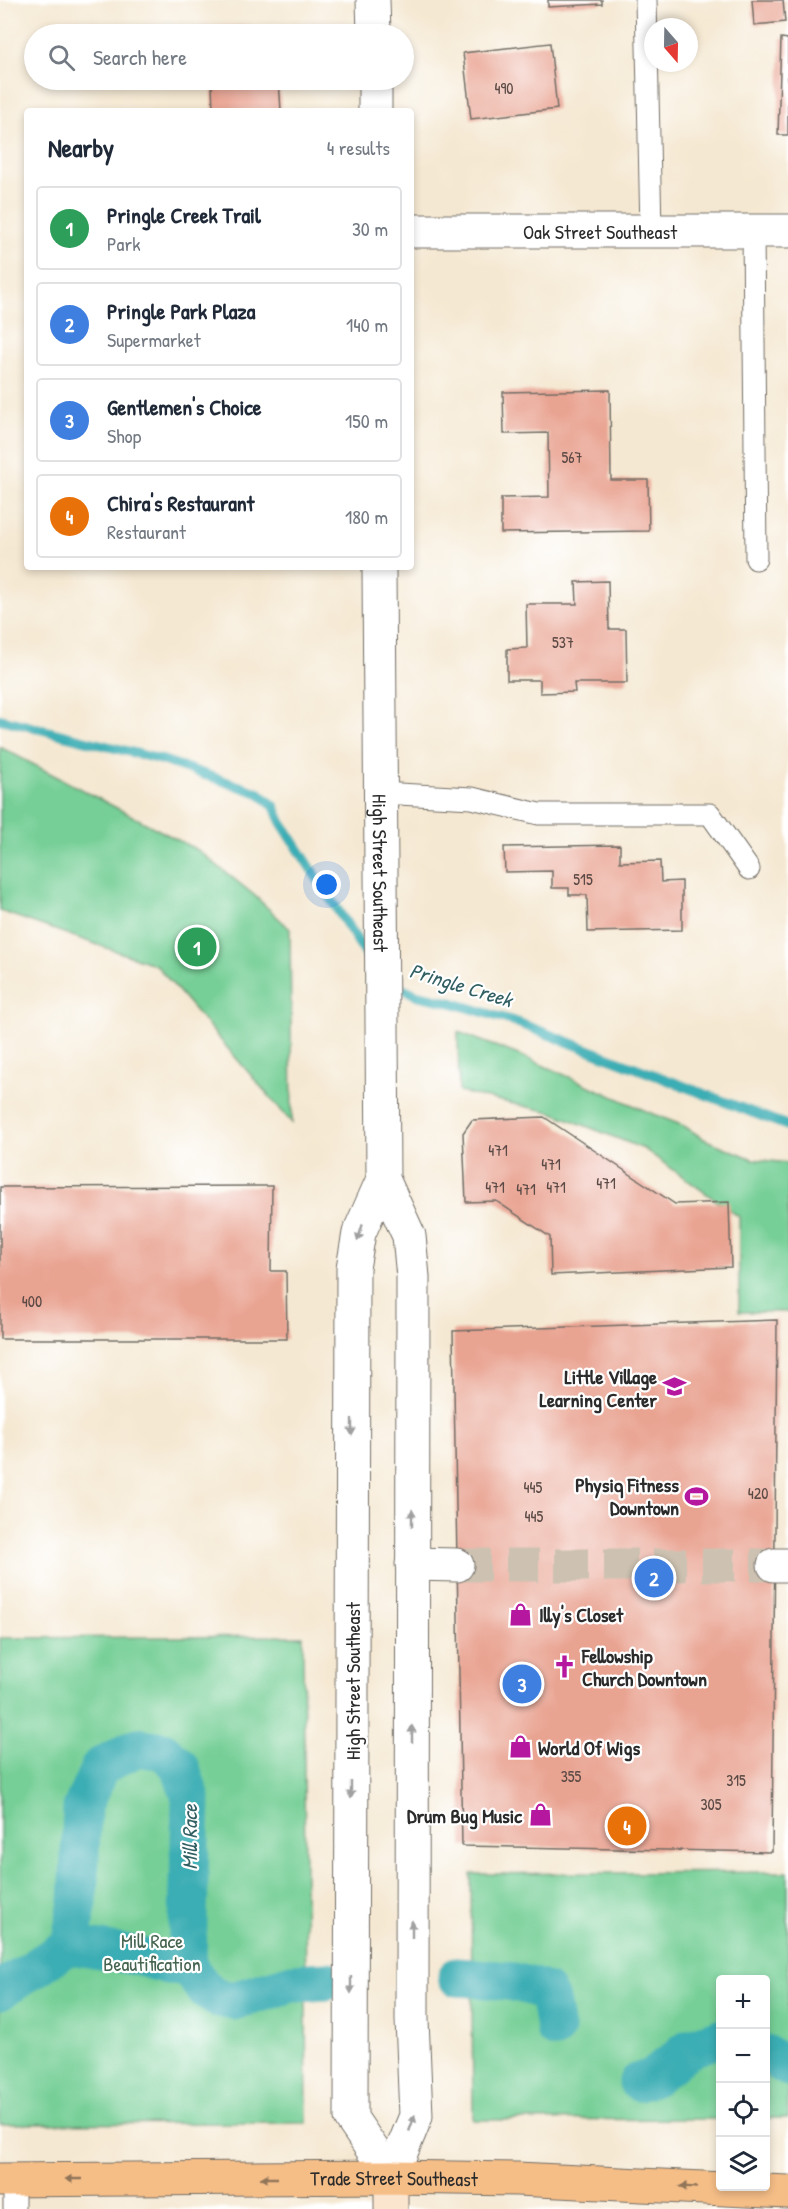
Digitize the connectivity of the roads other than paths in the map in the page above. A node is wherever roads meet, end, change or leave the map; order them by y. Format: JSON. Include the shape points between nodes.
{"nodes":[{"id":1,"x":373,"y":0,"type":"edge"},
{"id":2,"x":646,"y":0,"type":"edge"},
{"id":3,"x":374,"y":24,"type":"edge"},
{"id":4,"x":375,"y":90,"type":"edge"},
{"id":5,"x":375,"y":108,"type":"edge"},
{"id":6,"x":414,"y":231,"type":"edge"},
{"id":7,"x":651,"y":231,"type":"junction"},
{"id":8,"x":753,"y":231,"type":"junction"},
{"id":9,"x":788,"y":231,"type":"edge"},
{"id":10,"x":756,"y":559,"type":"dead end"},
{"id":11,"x":379,"y":570,"type":"edge"},
{"id":12,"x":380,"y":793,"type":"junction"},
{"id":13,"x":749,"y":869,"type":"dead end"},
{"id":14,"x":382,"y":1179,"type":"junction"},
{"id":15,"x":412,"y":1564,"type":"junction"},
{"id":16,"x":457,"y":1564,"type":"tunnel mouth"},
{"id":17,"x":9,"y":2189,"type":"edge"},
{"id":18,"x":788,"y":2192,"type":"edge"},
{"id":19,"x":391,"y":2193,"type":"edge"},
{"id":20,"x":746,"y":2200,"type":"edge"}],
"edges":[{"from":1,"to":3,"type":"street"},
{"from":2,"to":7,"type":"lane"},
{"from":4,"to":5,"type":"street"},
{"from":6,"to":7,"type":"street","name":"Oak Street Southeast"},
{"from":7,"to":8,"type":"street","name":"Oak Street Southeast"},
{"from":8,"to":9,"type":"street","name":"Oak Street Southeast"},
{"from":8,"to":10,"type":"lane"},
{"from":11,"to":12,"type":"street","name":"High Street Southeast"},
{"from":12,"to":13,"type":"lane","via":[[472,798],[538,814],[710,814]]},
{"from":12,"to":14,"type":"street","name":"High Street Southeast"},
{"from":15,"to":14,"type":"street","name":"High Street Southeast","one_way":true,"via":[[410,1236]]},
{"from":14,"to":19,"type":"street","name":"High Street Southeast","one_way":true,"via":[[359,1233],[353,1268],[351,2118]]},
{"from":15,"to":16,"type":"street"},
{"from":19,"to":15,"type":"street","name":"High Street Southeast","one_way":true,"via":[[416,2116],[412,2019]]},
{"from":19,"to":17,"type":"highway","name":"Trade Street Southeast","one_way":true},
{"from":18,"to":20,"type":"highway","name":"Trade Street Southeast"},
{"from":20,"to":19,"type":"highway","name":"Trade Street Southeast","one_way":true,"via":[[517,2179]]}]}
